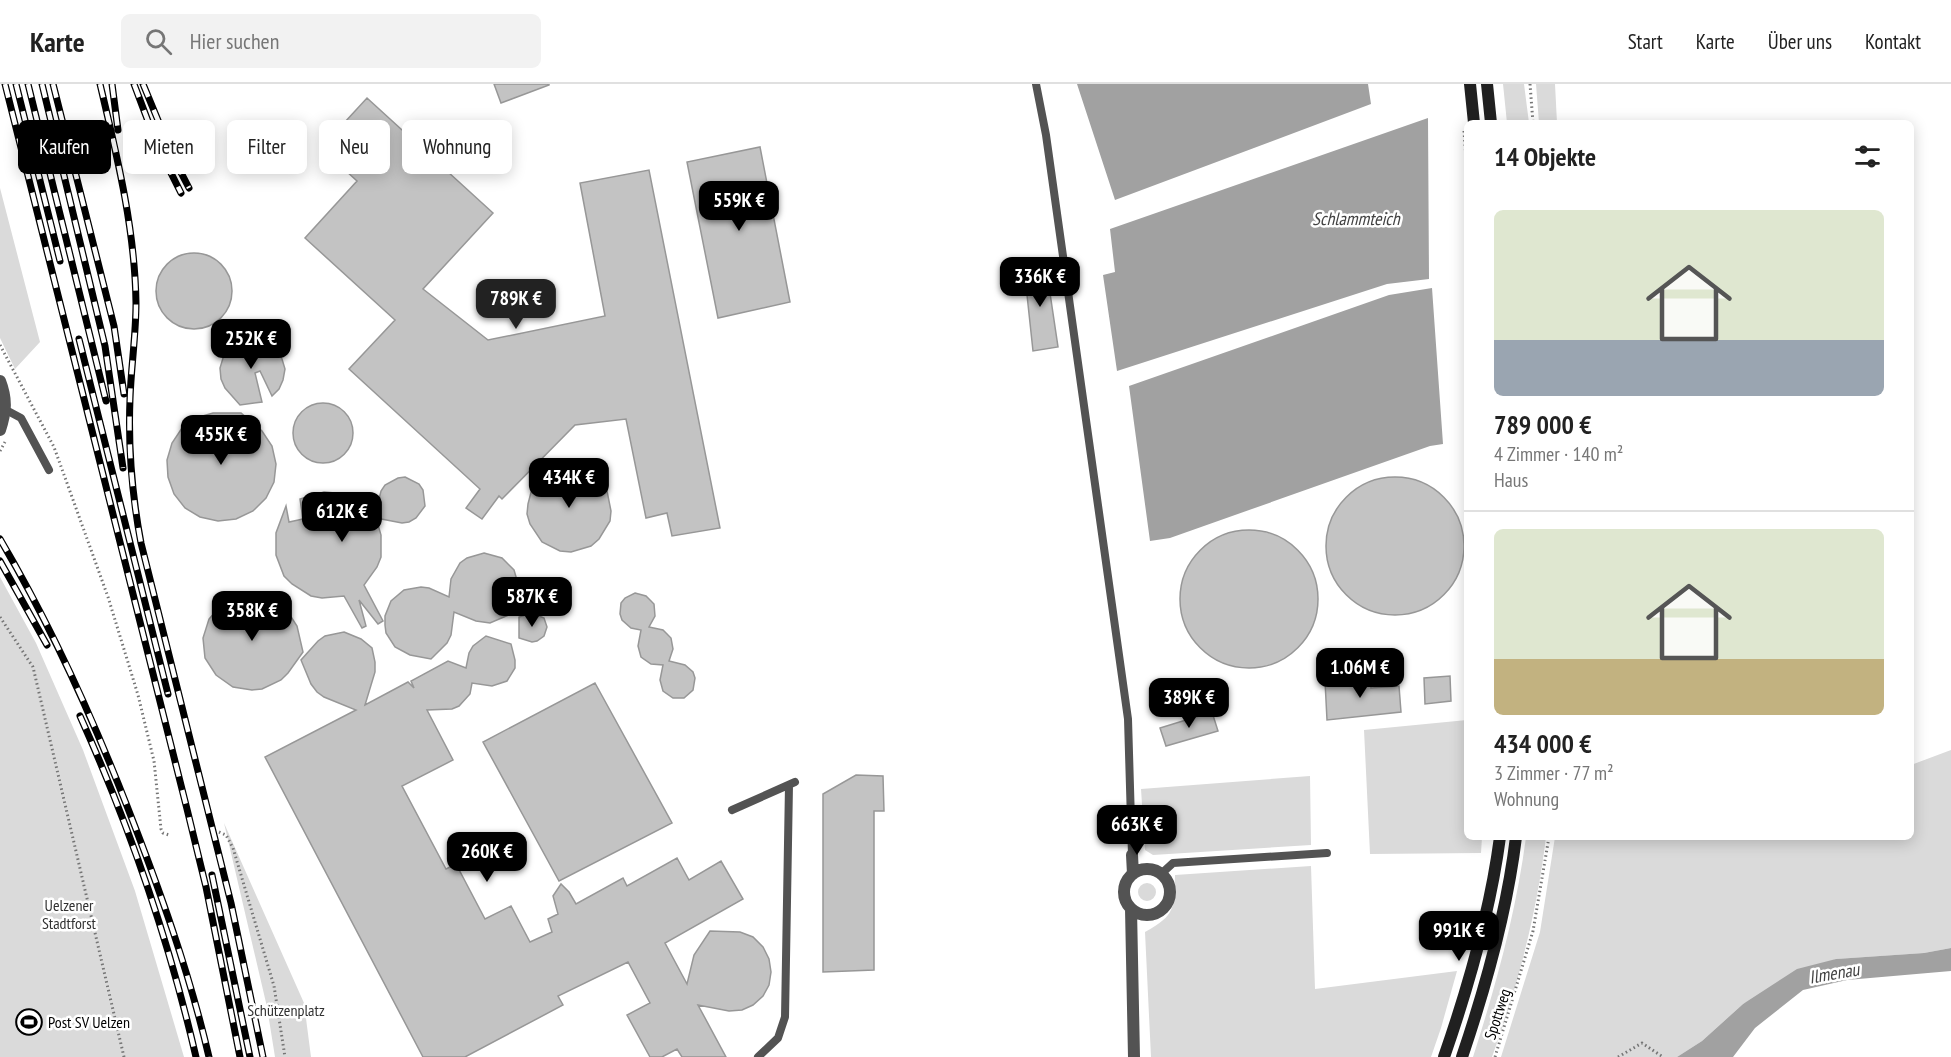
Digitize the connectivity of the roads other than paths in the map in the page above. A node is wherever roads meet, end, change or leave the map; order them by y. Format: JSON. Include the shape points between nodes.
{"nodes":[{"id":1,"x":1036,"y":84,"type":"edge"},
{"id":2,"x":1470,"y":84,"type":"edge"},
{"id":3,"x":1487,"y":84,"type":"edge"},
{"id":4,"x":1474,"y":120,"type":"edge"},
{"id":5,"x":1491,"y":120,"type":"edge"},
{"id":6,"x":0,"y":381,"type":"edge"},
{"id":7,"x":6,"y":410,"type":"junction"},
{"id":8,"x":0,"y":429,"type":"edge"},
{"id":9,"x":49,"y":470,"type":"dead end"},
{"id":10,"x":732,"y":810,"type":"dead end"},
{"id":11,"x":1499,"y":840,"type":"edge"},
{"id":12,"x":1515,"y":840,"type":"edge"},
{"id":13,"x":1327,"y":853,"type":"dead end"},
{"id":14,"x":1132,"y":855,"type":"joint"},
{"id":15,"x":1133,"y":874,"type":"junction"},
{"id":16,"x":1161,"y":874,"type":"junction"},
{"id":17,"x":1131,"y":909,"type":"junction"},
{"id":18,"x":758,"y":1057,"type":"edge"},
{"id":19,"x":1134,"y":1057,"type":"edge"},
{"id":20,"x":1444,"y":1057,"type":"edge"},
{"id":21,"x":1462,"y":1057,"type":"edge"}],
"edges":[{"from":1,"to":14,"type":"lane","via":[[1128,719]]},
{"from":2,"to":4,"type":"main road"},
{"from":3,"to":5,"type":"main road"},
{"from":6,"to":7,"type":"street"},
{"from":7,"to":8,"type":"street"},
{"from":7,"to":9,"type":"lane","via":[[21,418]]},
{"from":10,"to":18,"type":"lane","via":[[792,783],[785,1017],[778,1038]]},
{"from":11,"to":20,"type":"main road","via":[[1483,932]]},
{"from":12,"to":21,"type":"main road","via":[[1498,936]]},
{"from":13,"to":16,"type":"lane","via":[[1173,863]]},
{"from":14,"to":15,"type":"street"},
{"from":15,"to":16,"type":"street","via":[[1148,869]]},
{"from":15,"to":17,"type":"street","via":[[1124,891]]},
{"from":16,"to":17,"type":"street","via":[[1169,884],[1167,905],[1149,915]]},
{"from":17,"to":19,"type":"street"}]}
